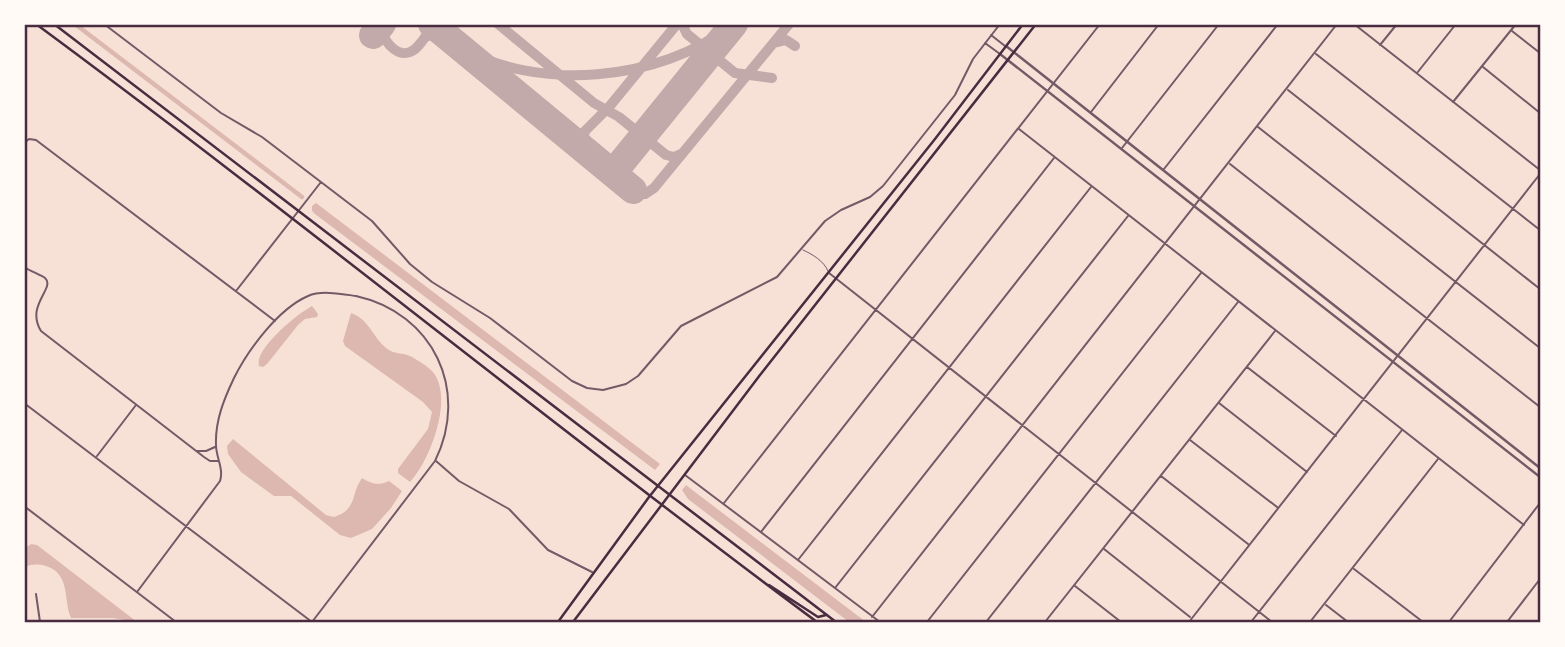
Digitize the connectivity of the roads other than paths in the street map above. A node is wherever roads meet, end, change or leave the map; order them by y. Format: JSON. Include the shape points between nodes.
{"nodes":[{"id":1,"x":36,"y":24,"type":"edge"},
{"id":2,"x":54,"y":24,"type":"edge"},
{"id":3,"x":104,"y":24,"type":"edge"},
{"id":4,"x":1000,"y":24,"type":"edge"},
{"id":5,"x":1023,"y":24,"type":"edge"},
{"id":6,"x":1036,"y":24,"type":"edge"},
{"id":7,"x":1100,"y":24,"type":"edge"},
{"id":8,"x":1159,"y":24,"type":"edge"},
{"id":9,"x":1219,"y":24,"type":"edge"},
{"id":10,"x":1278,"y":24,"type":"edge"},
{"id":11,"x":1338,"y":24,"type":"edge"},
{"id":12,"x":1354,"y":24,"type":"edge"},
{"id":13,"x":1397,"y":24,"type":"edge"},
{"id":14,"x":1456,"y":24,"type":"edge"},
{"id":15,"x":1516,"y":24,"type":"edge"},
{"id":16,"x":1511,"y":30,"type":"junction"},
{"id":17,"x":991,"y":35,"type":"junction"},
{"id":18,"x":985,"y":43,"type":"junction"},
{"id":19,"x":1380,"y":45,"type":"junction"},
{"id":20,"x":1006,"y":47,"type":"junction"},
{"id":21,"x":1014,"y":52,"type":"junction"},
{"id":22,"x":1315,"y":53,"type":"junction"},
{"id":23,"x":1541,"y":53,"type":"edge"},
{"id":24,"x":1000,"y":54,"type":"junction"},
{"id":25,"x":1008,"y":60,"type":"junction"},
{"id":26,"x":1482,"y":67,"type":"junction"},
{"id":27,"x":1417,"y":74,"type":"junction"},
{"id":28,"x":1053,"y":84,"type":"junction"},
{"id":29,"x":1287,"y":89,"type":"junction"},
{"id":30,"x":1047,"y":91,"type":"junction"},
{"id":31,"x":1454,"y":103,"type":"junction"},
{"id":32,"x":1089,"y":113,"type":"junction"},
{"id":33,"x":1541,"y":113,"type":"edge"},
{"id":34,"x":1257,"y":127,"type":"junction"},
{"id":35,"x":1019,"y":129,"type":"junction"},
{"id":36,"x":919,"y":131,"type":"dead end"},
{"id":37,"x":924,"y":135,"type":"junction"},
{"id":38,"x":1126,"y":142,"type":"junction"},
{"id":39,"x":24,"y":144,"type":"edge"},
{"id":40,"x":1121,"y":149,"type":"junction"},
{"id":41,"x":1055,"y":158,"type":"junction"},
{"id":42,"x":1229,"y":163,"type":"junction"},
{"id":43,"x":1163,"y":171,"type":"junction"},
{"id":44,"x":1541,"y":172,"type":"edge"},
{"id":45,"x":321,"y":182,"type":"junction"},
{"id":46,"x":1092,"y":186,"type":"junction"},
{"id":47,"x":1200,"y":200,"type":"junction"},
{"id":48,"x":1195,"y":206,"type":"junction"},
{"id":49,"x":1514,"y":209,"type":"junction"},
{"id":50,"x":298,"y":210,"type":"junction"},
{"id":51,"x":1128,"y":215,"type":"junction"},
{"id":52,"x":293,"y":218,"type":"junction"},
{"id":53,"x":1541,"y":230,"type":"edge"},
{"id":54,"x":1165,"y":243,"type":"junction"},
{"id":55,"x":1485,"y":246,"type":"junction"},
{"id":56,"x":801,"y":250,"type":"junction"},
{"id":57,"x":24,"y":267,"type":"edge"},
{"id":58,"x":1202,"y":272,"type":"junction"},
{"id":59,"x":829,"y":273,"type":"junction"},
{"id":60,"x":836,"y":279,"type":"junction"},
{"id":61,"x":1456,"y":282,"type":"junction"},
{"id":62,"x":1541,"y":289,"type":"edge"},
{"id":63,"x":235,"y":292,"type":"junction"},
{"id":64,"x":1238,"y":301,"type":"junction"},
{"id":65,"x":875,"y":311,"type":"junction"},
{"id":66,"x":1427,"y":319,"type":"junction"},
{"id":67,"x":275,"y":321,"type":"junction"},
{"id":68,"x":1276,"y":330,"type":"junction"},
{"id":69,"x":912,"y":340,"type":"junction"},
{"id":70,"x":1541,"y":348,"type":"edge"},
{"id":71,"x":1398,"y":356,"type":"junction"},
{"id":72,"x":1393,"y":363,"type":"junction"},
{"id":73,"x":1246,"y":366,"type":"junction"},
{"id":74,"x":948,"y":369,"type":"junction"},
{"id":75,"x":985,"y":397,"type":"junction"},
{"id":76,"x":1364,"y":399,"type":"junction"},
{"id":77,"x":1218,"y":402,"type":"junction"},
{"id":78,"x":24,"y":403,"type":"edge"},
{"id":79,"x":136,"y":404,"type":"junction"},
{"id":80,"x":1541,"y":407,"type":"edge"},
{"id":81,"x":1022,"y":426,"type":"junction"},
{"id":82,"x":1402,"y":429,"type":"junction"},
{"id":83,"x":1336,"y":436,"type":"junction"},
{"id":84,"x":1189,"y":439,"type":"junction"},
{"id":85,"x":215,"y":447,"type":"junction"},
{"id":86,"x":197,"y":450,"type":"junction"},
{"id":87,"x":1058,"y":455,"type":"junction"},
{"id":88,"x":96,"y":457,"type":"junction"},
{"id":89,"x":1439,"y":458,"type":"junction"},
{"id":90,"x":218,"y":461,"type":"junction"},
{"id":91,"x":435,"y":461,"type":"junction"},
{"id":92,"x":1541,"y":467,"type":"edge"},
{"id":93,"x":1307,"y":472,"type":"junction"},
{"id":94,"x":684,"y":474,"type":"junction"},
{"id":95,"x":1161,"y":476,"type":"junction"},
{"id":96,"x":1541,"y":477,"type":"edge"},
{"id":97,"x":1095,"y":483,"type":"junction"},
{"id":98,"x":657,"y":486,"type":"junction"},
{"id":99,"x":668,"y":495,"type":"junction"},
{"id":100,"x":649,"y":497,"type":"junction"},
{"id":101,"x":724,"y":503,"type":"junction"},
{"id":102,"x":1541,"y":503,"type":"edge"},
{"id":103,"x":24,"y":506,"type":"edge"},
{"id":104,"x":660,"y":506,"type":"junction"},
{"id":105,"x":1278,"y":509,"type":"junction"},
{"id":106,"x":1132,"y":512,"type":"junction"},
{"id":107,"x":1524,"y":524,"type":"junction"},
{"id":108,"x":187,"y":526,"type":"junction"},
{"id":109,"x":761,"y":532,"type":"junction"},
{"id":110,"x":1250,"y":545,"type":"junction"},
{"id":111,"x":1103,"y":548,"type":"junction"},
{"id":112,"x":798,"y":560,"type":"junction"},
{"id":113,"x":1354,"y":568,"type":"junction"},
{"id":114,"x":593,"y":573,"type":"junction"},
{"id":115,"x":1541,"y":579,"type":"edge"},
{"id":116,"x":1221,"y":582,"type":"junction"},
{"id":117,"x":765,"y":584,"type":"junction"},
{"id":118,"x":1074,"y":586,"type":"junction"},
{"id":119,"x":835,"y":588,"type":"junction"},
{"id":120,"x":137,"y":592,"type":"junction"},
{"id":121,"x":36,"y":594,"type":"dead end"},
{"id":122,"x":1325,"y":604,"type":"junction"},
{"id":123,"x":1259,"y":612,"type":"junction"},
{"id":124,"x":827,"y":615,"type":"junction"},
{"id":125,"x":872,"y":617,"type":"junction"},
{"id":126,"x":1192,"y":618,"type":"junction"},
{"id":127,"x":40,"y":622,"type":"edge"},
{"id":128,"x":176,"y":622,"type":"edge"},
{"id":129,"x":313,"y":622,"type":"edge"},
{"id":130,"x":558,"y":622,"type":"edge"},
{"id":131,"x":573,"y":622,"type":"edge"},
{"id":132,"x":817,"y":622,"type":"edge"},
{"id":133,"x":836,"y":622,"type":"edge"},
{"id":134,"x":880,"y":622,"type":"edge"},
{"id":135,"x":927,"y":622,"type":"edge"},
{"id":136,"x":986,"y":622,"type":"edge"},
{"id":137,"x":1046,"y":622,"type":"edge"},
{"id":138,"x":1121,"y":622,"type":"edge"},
{"id":139,"x":1189,"y":622,"type":"edge"},
{"id":140,"x":1251,"y":622,"type":"edge"},
{"id":141,"x":1272,"y":622,"type":"edge"},
{"id":142,"x":1310,"y":622,"type":"edge"},
{"id":143,"x":1348,"y":622,"type":"edge"},
{"id":144,"x":1423,"y":622,"type":"edge"},
{"id":145,"x":1449,"y":622,"type":"edge"},
{"id":146,"x":1507,"y":622,"type":"edge"}],
"edges":[{"from":1,"to":52,"type":"main road"},
{"from":2,"to":50,"type":"main road"},
{"from":3,"to":45,"type":"street","via":[[220,113],[256,133]]},
{"from":4,"to":17,"type":"street"},
{"from":5,"to":20,"type":"main road"},
{"from":6,"to":21,"type":"main road"},
{"from":7,"to":28,"type":"street"},
{"from":8,"to":32,"type":"street"},
{"from":9,"to":38,"type":"street"},
{"from":10,"to":43,"type":"street"},
{"from":11,"to":22,"type":"street"},
{"from":12,"to":19,"type":"street"},
{"from":13,"to":19,"type":"street"},
{"from":14,"to":27,"type":"street"},
{"from":15,"to":16,"type":"street"},
{"from":16,"to":23,"type":"street"},
{"from":16,"to":26,"type":"street"},
{"from":17,"to":18,"type":"street"},
{"from":17,"to":20,"type":"street"},
{"from":18,"to":24,"type":"street"},
{"from":18,"to":37,"type":"street","via":[[955,95]]},
{"from":19,"to":27,"type":"street"},
{"from":20,"to":21,"type":"street"},
{"from":20,"to":24,"type":"main road"},
{"from":21,"to":25,"type":"main road"},
{"from":21,"to":28,"type":"street"},
{"from":22,"to":29,"type":"street"},
{"from":22,"to":49,"type":"street"},
{"from":24,"to":25,"type":"street"},
{"from":24,"to":59,"type":"main road"},
{"from":25,"to":30,"type":"street"},
{"from":25,"to":60,"type":"main road"},
{"from":26,"to":31,"type":"street"},
{"from":26,"to":33,"type":"street"},
{"from":27,"to":31,"type":"street"},
{"from":28,"to":30,"type":"street"},
{"from":28,"to":32,"type":"street"},
{"from":29,"to":34,"type":"street"},
{"from":29,"to":55,"type":"street"},
{"from":30,"to":35,"type":"street"},
{"from":30,"to":40,"type":"street"},
{"from":31,"to":44,"type":"street"},
{"from":32,"to":38,"type":"street"},
{"from":34,"to":42,"type":"street"},
{"from":34,"to":61,"type":"street"},
{"from":35,"to":41,"type":"street"},
{"from":35,"to":65,"type":"street"},
{"from":36,"to":37,"type":"street"},
{"from":37,"to":56,"type":"street","via":[[880,190],[830,217]]},
{"from":38,"to":40,"type":"street"},
{"from":38,"to":43,"type":"street"},
{"from":39,"to":63,"type":"street","via":[[29,139],[36,141]]},
{"from":40,"to":48,"type":"street"},
{"from":41,"to":46,"type":"street"},
{"from":41,"to":69,"type":"street"},
{"from":42,"to":47,"type":"street"},
{"from":42,"to":66,"type":"street"},
{"from":43,"to":47,"type":"street"},
{"from":44,"to":49,"type":"street"},
{"from":45,"to":50,"type":"street"},
{"from":45,"to":56,"type":"street","via":[[372,221],[410,264],[441,289],[587,388],[609,389],[635,379],[681,326],[772,281]]},
{"from":46,"to":51,"type":"street"},
{"from":46,"to":74,"type":"street"},
{"from":47,"to":48,"type":"street"},
{"from":47,"to":71,"type":"street"},
{"from":48,"to":54,"type":"street"},
{"from":48,"to":72,"type":"street"},
{"from":49,"to":53,"type":"street"},
{"from":49,"to":55,"type":"street"},
{"from":50,"to":52,"type":"street"},
{"from":50,"to":98,"type":"main road"},
{"from":51,"to":54,"type":"street"},
{"from":51,"to":75,"type":"street"},
{"from":52,"to":63,"type":"street"},
{"from":52,"to":100,"type":"main road"},
{"from":54,"to":58,"type":"street"},
{"from":54,"to":81,"type":"street"},
{"from":55,"to":61,"type":"street"},
{"from":55,"to":62,"type":"street"},
{"from":56,"to":59,"type":"lane"},
{"from":57,"to":79,"type":"street","via":[[48,282],[36,308],[41,331]]},
{"from":58,"to":64,"type":"street"},
{"from":58,"to":87,"type":"street"},
{"from":59,"to":60,"type":"street"},
{"from":59,"to":98,"type":"main road"},
{"from":60,"to":65,"type":"street"},
{"from":60,"to":94,"type":"main road"},
{"from":61,"to":66,"type":"street"},
{"from":61,"to":70,"type":"street"},
{"from":63,"to":67,"type":"street"},
{"from":64,"to":68,"type":"street"},
{"from":64,"to":97,"type":"street"},
{"from":65,"to":69,"type":"street"},
{"from":65,"to":101,"type":"street"},
{"from":66,"to":71,"type":"street"},
{"from":66,"to":80,"type":"street"},
{"from":67,"to":85,"type":"street","via":[[234,379],[221,409]]},
{"from":67,"to":91,"type":"street","via":[[305,298],[322,294],[350,295],[383,304],[409,320],[429,343],[445,377],[449,402],[446,430]]},
{"from":68,"to":73,"type":"street"},
{"from":68,"to":76,"type":"street"},
{"from":69,"to":74,"type":"street"},
{"from":69,"to":109,"type":"street"},
{"from":71,"to":72,"type":"street"},
{"from":71,"to":92,"type":"street"},
{"from":72,"to":76,"type":"street"},
{"from":72,"to":96,"type":"street"},
{"from":73,"to":77,"type":"street"},
{"from":73,"to":83,"type":"street"},
{"from":74,"to":75,"type":"street"},
{"from":74,"to":112,"type":"street"},
{"from":75,"to":81,"type":"street"},
{"from":75,"to":119,"type":"street"},
{"from":76,"to":82,"type":"street"},
{"from":76,"to":83,"type":"street"},
{"from":77,"to":84,"type":"street"},
{"from":77,"to":93,"type":"street"},
{"from":78,"to":88,"type":"street"},
{"from":79,"to":86,"type":"street"},
{"from":79,"to":88,"type":"street"},
{"from":81,"to":87,"type":"street"},
{"from":81,"to":125,"type":"street"},
{"from":82,"to":89,"type":"street"},
{"from":82,"to":123,"type":"street"},
{"from":83,"to":93,"type":"street"},
{"from":84,"to":95,"type":"street"},
{"from":84,"to":105,"type":"street"},
{"from":85,"to":86,"type":"street"},
{"from":85,"to":90,"type":"street"},
{"from":86,"to":90,"type":"street","via":[[210,461]]},
{"from":87,"to":97,"type":"street"},
{"from":87,"to":135,"type":"street"},
{"from":88,"to":108,"type":"street"},
{"from":89,"to":107,"type":"street"},
{"from":89,"to":113,"type":"street"},
{"from":90,"to":108,"type":"street","via":[[220,481]]},
{"from":91,"to":114,"type":"street","via":[[459,481],[509,509],[548,550]]},
{"from":91,"to":129,"type":"street"},
{"from":93,"to":105,"type":"street"},
{"from":94,"to":99,"type":"main road"},
{"from":94,"to":101,"type":"street"},
{"from":95,"to":106,"type":"street"},
{"from":95,"to":110,"type":"street"},
{"from":97,"to":106,"type":"street"},
{"from":97,"to":136,"type":"street"},
{"from":98,"to":99,"type":"main road"},
{"from":98,"to":100,"type":"main road"},
{"from":99,"to":104,"type":"main road"},
{"from":99,"to":124,"type":"main road"},
{"from":100,"to":104,"type":"main road"},
{"from":100,"to":114,"type":"main road"},
{"from":101,"to":109,"type":"street"},
{"from":102,"to":107,"type":"street"},
{"from":103,"to":120,"type":"street"},
{"from":104,"to":117,"type":"main road"},
{"from":104,"to":131,"type":"main road"},
{"from":105,"to":110,"type":"street"},
{"from":106,"to":111,"type":"street"},
{"from":106,"to":116,"type":"street"},
{"from":107,"to":145,"type":"street"},
{"from":108,"to":120,"type":"street"},
{"from":108,"to":129,"type":"street"},
{"from":109,"to":112,"type":"street"},
{"from":110,"to":116,"type":"street"},
{"from":111,"to":118,"type":"street"},
{"from":111,"to":126,"type":"street"},
{"from":112,"to":119,"type":"street"},
{"from":113,"to":122,"type":"street"},
{"from":113,"to":144,"type":"street"},
{"from":114,"to":130,"type":"main road"},
{"from":115,"to":146,"type":"street"},
{"from":116,"to":123,"type":"street"},
{"from":116,"to":126,"type":"street"},
{"from":117,"to":124,"type":"main road","via":[[818,617]]},
{"from":117,"to":132,"type":"main road"},
{"from":118,"to":137,"type":"street"},
{"from":118,"to":138,"type":"street"},
{"from":119,"to":125,"type":"street"},
{"from":120,"to":128,"type":"street"},
{"from":121,"to":127,"type":"street"},
{"from":122,"to":142,"type":"street"},
{"from":122,"to":143,"type":"street"},
{"from":123,"to":140,"type":"street"},
{"from":123,"to":141,"type":"street"},
{"from":124,"to":133,"type":"main road"},
{"from":125,"to":134,"type":"street"},
{"from":126,"to":139,"type":"street"}]}
